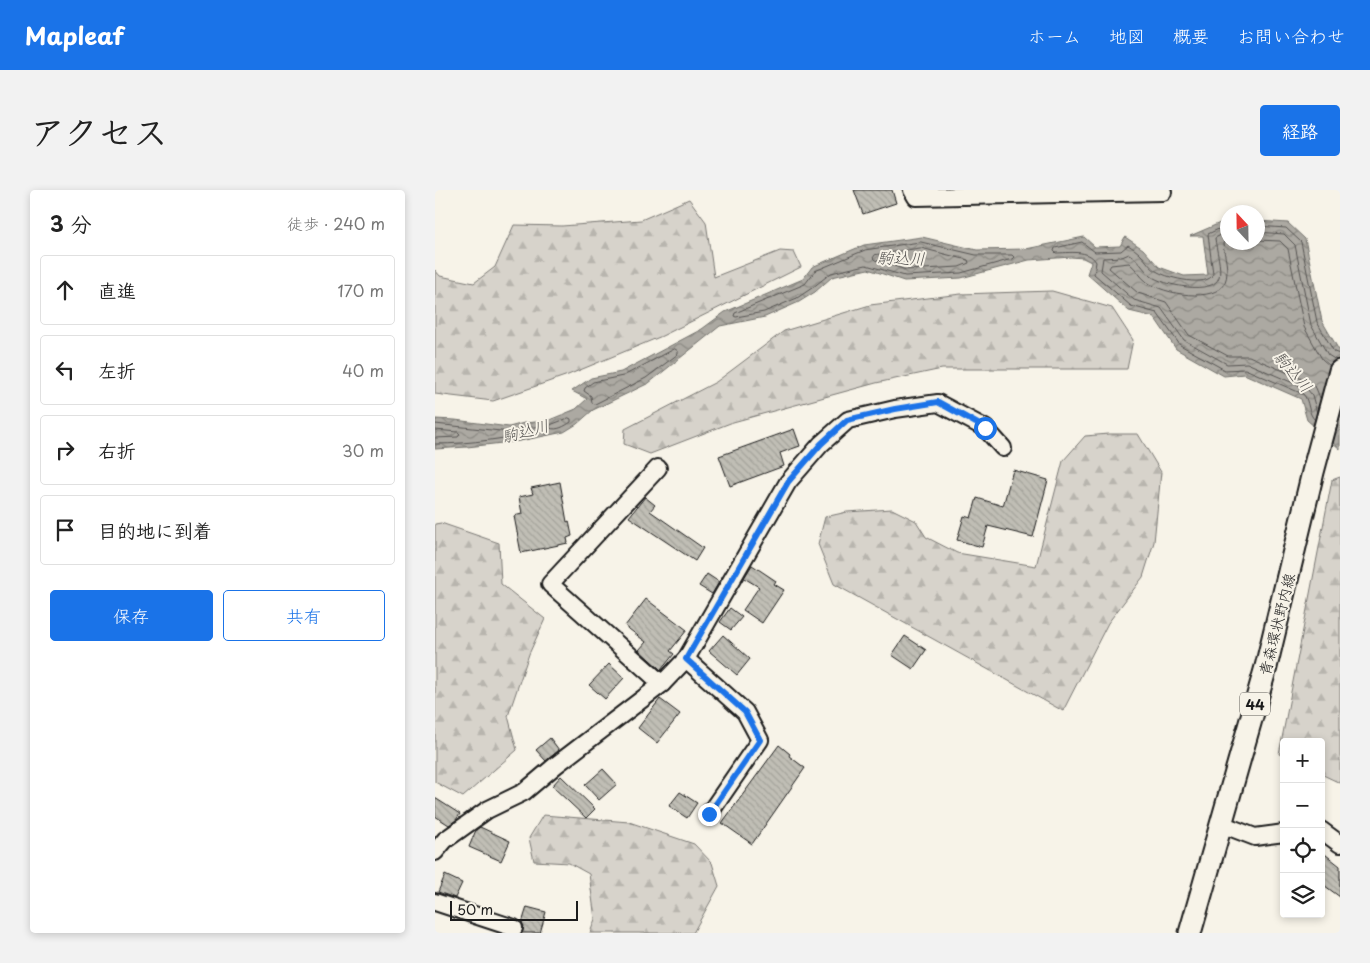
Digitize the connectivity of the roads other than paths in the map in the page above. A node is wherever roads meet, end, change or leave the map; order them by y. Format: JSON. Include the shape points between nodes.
{"nodes":[{"id":1,"x":912,"y":190,"type":"edge"},
{"id":2,"x":1163,"y":192,"type":"dead end"},
{"id":3,"x":1340,"y":371,"type":"edge"},
{"id":4,"x":1003,"y":448,"type":"dead end"},
{"id":5,"x":658,"y":468,"type":"dead end"},
{"id":6,"x":686,"y":659,"type":"junction"},
{"id":7,"x":662,"y":684,"type":"junction"},
{"id":8,"x":709,"y":814,"type":"dead end"},
{"id":9,"x":1221,"y":824,"type":"junction"},
{"id":10,"x":1325,"y":833,"type":"edge"},
{"id":11,"x":1280,"y":834,"type":"edge"},
{"id":12,"x":1340,"y":844,"type":"edge"},
{"id":13,"x":435,"y":852,"type":"edge"},
{"id":14,"x":435,"y":902,"type":"edge"},
{"id":15,"x":514,"y":928,"type":"dead end"},
{"id":16,"x":1190,"y":933,"type":"edge"}],
"edges":[{"from":1,"to":2,"type":"street","via":[[916,197]]},
{"from":3,"to":9,"type":"main road","name":"青森環状野内線","number":"44","via":[[1266,667]]},
{"from":4,"to":6,"type":"street","via":[[985,428],[938,402],[847,420],[788,482]]},
{"from":5,"to":7,"type":"street","via":[[550,584]]},
{"from":6,"to":7,"type":"street"},
{"from":6,"to":8,"type":"street","via":[[745,712],[760,740]]},
{"from":7,"to":13,"type":"street","via":[[524,792],[487,810],[445,840]]},
{"from":9,"to":11,"type":"street","via":[[1255,837]]},
{"from":9,"to":16,"type":"main road","name":"青森環状野内線","number":"44"},
{"from":10,"to":12,"type":"street"},
{"from":14,"to":15,"type":"street"}]}
